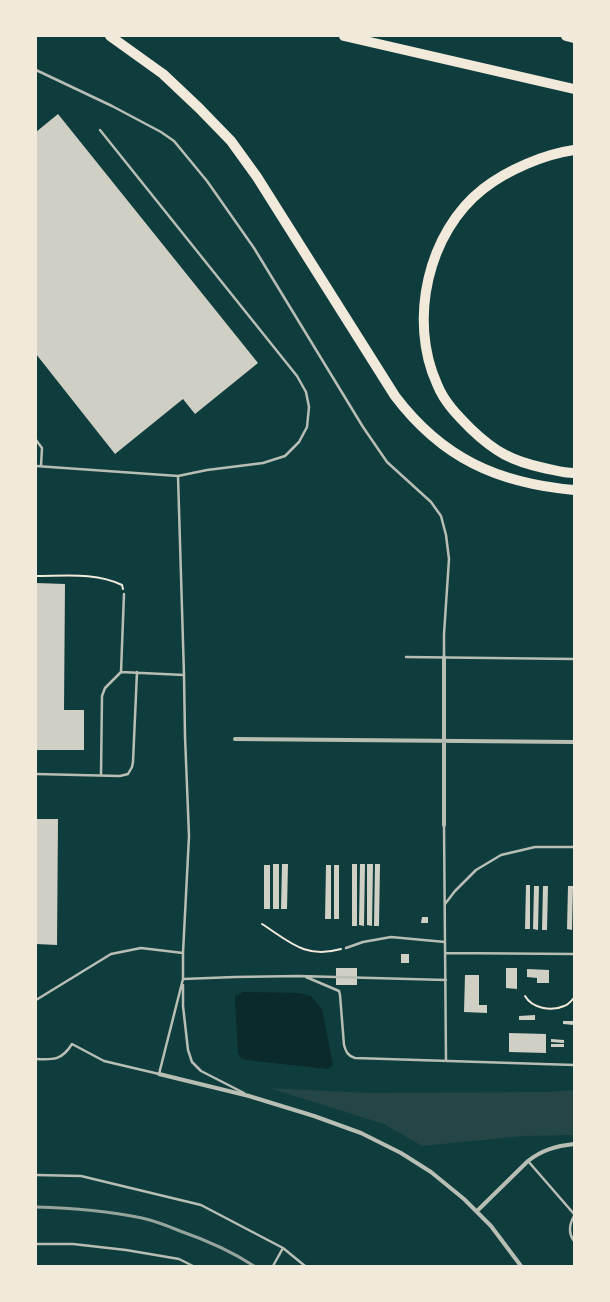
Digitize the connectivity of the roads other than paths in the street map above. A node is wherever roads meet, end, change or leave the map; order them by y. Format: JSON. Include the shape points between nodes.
{"nodes":[{"id":1,"x":110,"y":36,"type":"edge"},
{"id":2,"x":344,"y":36,"type":"edge"},
{"id":3,"x":566,"y":36,"type":"edge"},
{"id":4,"x":574,"y":38,"type":"edge"},
{"id":5,"x":36,"y":70,"type":"edge"},
{"id":6,"x":574,"y":90,"type":"edge"},
{"id":7,"x":100,"y":130,"type":"dead end"},
{"id":8,"x":574,"y":150,"type":"edge"},
{"id":9,"x":36,"y":440,"type":"edge"},
{"id":10,"x":36,"y":466,"type":"edge"},
{"id":11,"x":41,"y":466,"type":"junction"},
{"id":12,"x":574,"y":473,"type":"edge"},
{"id":13,"x":178,"y":476,"type":"junction"},
{"id":14,"x":574,"y":490,"type":"edge"},
{"id":15,"x":124,"y":594,"type":"road end"},
{"id":16,"x":406,"y":656,"type":"dead end"},
{"id":17,"x":444,"y":657,"type":"junction"},
{"id":18,"x":574,"y":659,"type":"edge"},
{"id":19,"x":122,"y":672,"type":"junction"},
{"id":20,"x":137,"y":672,"type":"junction"},
{"id":21,"x":184,"y":675,"type":"junction"},
{"id":22,"x":235,"y":739,"type":"dead end"},
{"id":23,"x":444,"y":740,"type":"junction"},
{"id":24,"x":574,"y":742,"type":"edge"},
{"id":25,"x":36,"y":774,"type":"edge"},
{"id":26,"x":101,"y":776,"type":"junction"},
{"id":27,"x":444,"y":825,"type":"joint"},
{"id":28,"x":574,"y":847,"type":"edge"},
{"id":29,"x":445,"y":905,"type":"junction"},
{"id":30,"x":446,"y":942,"type":"junction"},
{"id":31,"x":346,"y":948,"type":"road end"},
{"id":32,"x":183,"y":953,"type":"junction"},
{"id":33,"x":446,"y":953,"type":"junction"},
{"id":34,"x":574,"y":954,"type":"edge"},
{"id":35,"x":303,"y":976,"type":"junction"},
{"id":36,"x":183,"y":979,"type":"junction"},
{"id":37,"x":446,"y":980,"type":"junction"},
{"id":38,"x":36,"y":1000,"type":"edge"},
{"id":39,"x":36,"y":1059,"type":"edge"},
{"id":40,"x":446,"y":1061,"type":"junction"},
{"id":41,"x":574,"y":1065,"type":"edge"},
{"id":42,"x":159,"y":1074,"type":"junction"},
{"id":43,"x":249,"y":1096,"type":"junction"},
{"id":44,"x":574,"y":1144,"type":"edge"},
{"id":45,"x":528,"y":1161,"type":"junction"},
{"id":46,"x":36,"y":1175,"type":"edge"},
{"id":47,"x":477,"y":1211,"type":"junction"},
{"id":48,"x":574,"y":1215,"type":"edge"},
{"id":49,"x":574,"y":1241,"type":"edge"},
{"id":50,"x":36,"y":1244,"type":"edge"},
{"id":51,"x":283,"y":1248,"type":"junction"},
{"id":52,"x":193,"y":1266,"type":"edge"},
{"id":53,"x":273,"y":1266,"type":"edge"},
{"id":54,"x":305,"y":1266,"type":"edge"},
{"id":55,"x":522,"y":1266,"type":"edge"}],
"edges":[{"from":1,"to":14,"type":"highway","via":[[163,74],[231,141],[257,177],[408,413],[440,443],[479,467],[520,482]]},
{"from":2,"to":6,"type":"highway"},
{"from":3,"to":4,"type":"highway"},
{"from":5,"to":17,"type":"lane","via":[[112,106],[174,140],[207,181],[254,248],[387,462],[431,502],[441,516],[449,559]]},
{"from":7,"to":13,"type":"lane","via":[[297,376],[310,406],[307,427],[299,442],[285,456],[263,463]]},
{"from":8,"to":12,"type":"highway","via":[[546,156],[522,166],[483,189],[467,204],[442,240],[432,264],[427,284],[424,322],[426,344],[436,384],[459,418],[491,447],[508,458]]},
{"from":9,"to":11,"type":"lane","via":[[42,448]]},
{"from":10,"to":11,"type":"lane"},
{"from":11,"to":13,"type":"lane"},
{"from":13,"to":21,"type":"lane"},
{"from":15,"to":19,"type":"lane"},
{"from":16,"to":17,"type":"lane"},
{"from":17,"to":18,"type":"lane"},
{"from":17,"to":23,"type":"street"},
{"from":19,"to":20,"type":"lane"},
{"from":19,"to":26,"type":"lane","via":[[105,688],[102,696]]},
{"from":20,"to":21,"type":"lane"},
{"from":20,"to":26,"type":"lane","via":[[132,767],[126,775]]},
{"from":21,"to":32,"type":"lane","via":[[189,836]]},
{"from":22,"to":23,"type":"street"},
{"from":23,"to":24,"type":"street"},
{"from":23,"to":27,"type":"street"},
{"from":25,"to":26,"type":"lane"},
{"from":27,"to":29,"type":"lane"},
{"from":28,"to":29,"type":"lane","via":[[535,846],[501,854],[476,870]]},
{"from":29,"to":30,"type":"lane"},
{"from":30,"to":31,"type":"lane","via":[[390,936]]},
{"from":30,"to":33,"type":"lane"},
{"from":32,"to":36,"type":"lane"},
{"from":32,"to":38,"type":"lane","via":[[141,948],[111,954]]},
{"from":33,"to":34,"type":"lane"},
{"from":33,"to":37,"type":"lane"},
{"from":35,"to":36,"type":"lane"},
{"from":35,"to":37,"type":"lane"},
{"from":35,"to":40,"type":"lane","via":[[339,991],[344,1045],[350,1056]]},
{"from":36,"to":42,"type":"lane"},
{"from":36,"to":43,"type":"lane","via":[[183,1013],[192,1062],[201,1072]]},
{"from":37,"to":40,"type":"lane"},
{"from":39,"to":42,"type":"lane","via":[[58,1058],[72,1044],[104,1061]]},
{"from":40,"to":41,"type":"lane"},
{"from":42,"to":43,"type":"street"},
{"from":43,"to":47,"type":"street","via":[[361,1133],[401,1153],[431,1172]]},
{"from":44,"to":45,"type":"street","via":[[551,1148]]},
{"from":45,"to":47,"type":"street"},
{"from":45,"to":48,"type":"lane"},
{"from":46,"to":51,"type":"lane","via":[[81,1176],[201,1205]]},
{"from":47,"to":55,"type":"street","via":[[492,1226]]},
{"from":48,"to":49,"type":"lane","via":[[569,1231]]},
{"from":50,"to":52,"type":"lane","via":[[73,1244],[126,1250],[179,1259]]},
{"from":51,"to":53,"type":"lane"},
{"from":51,"to":54,"type":"lane"}]}
